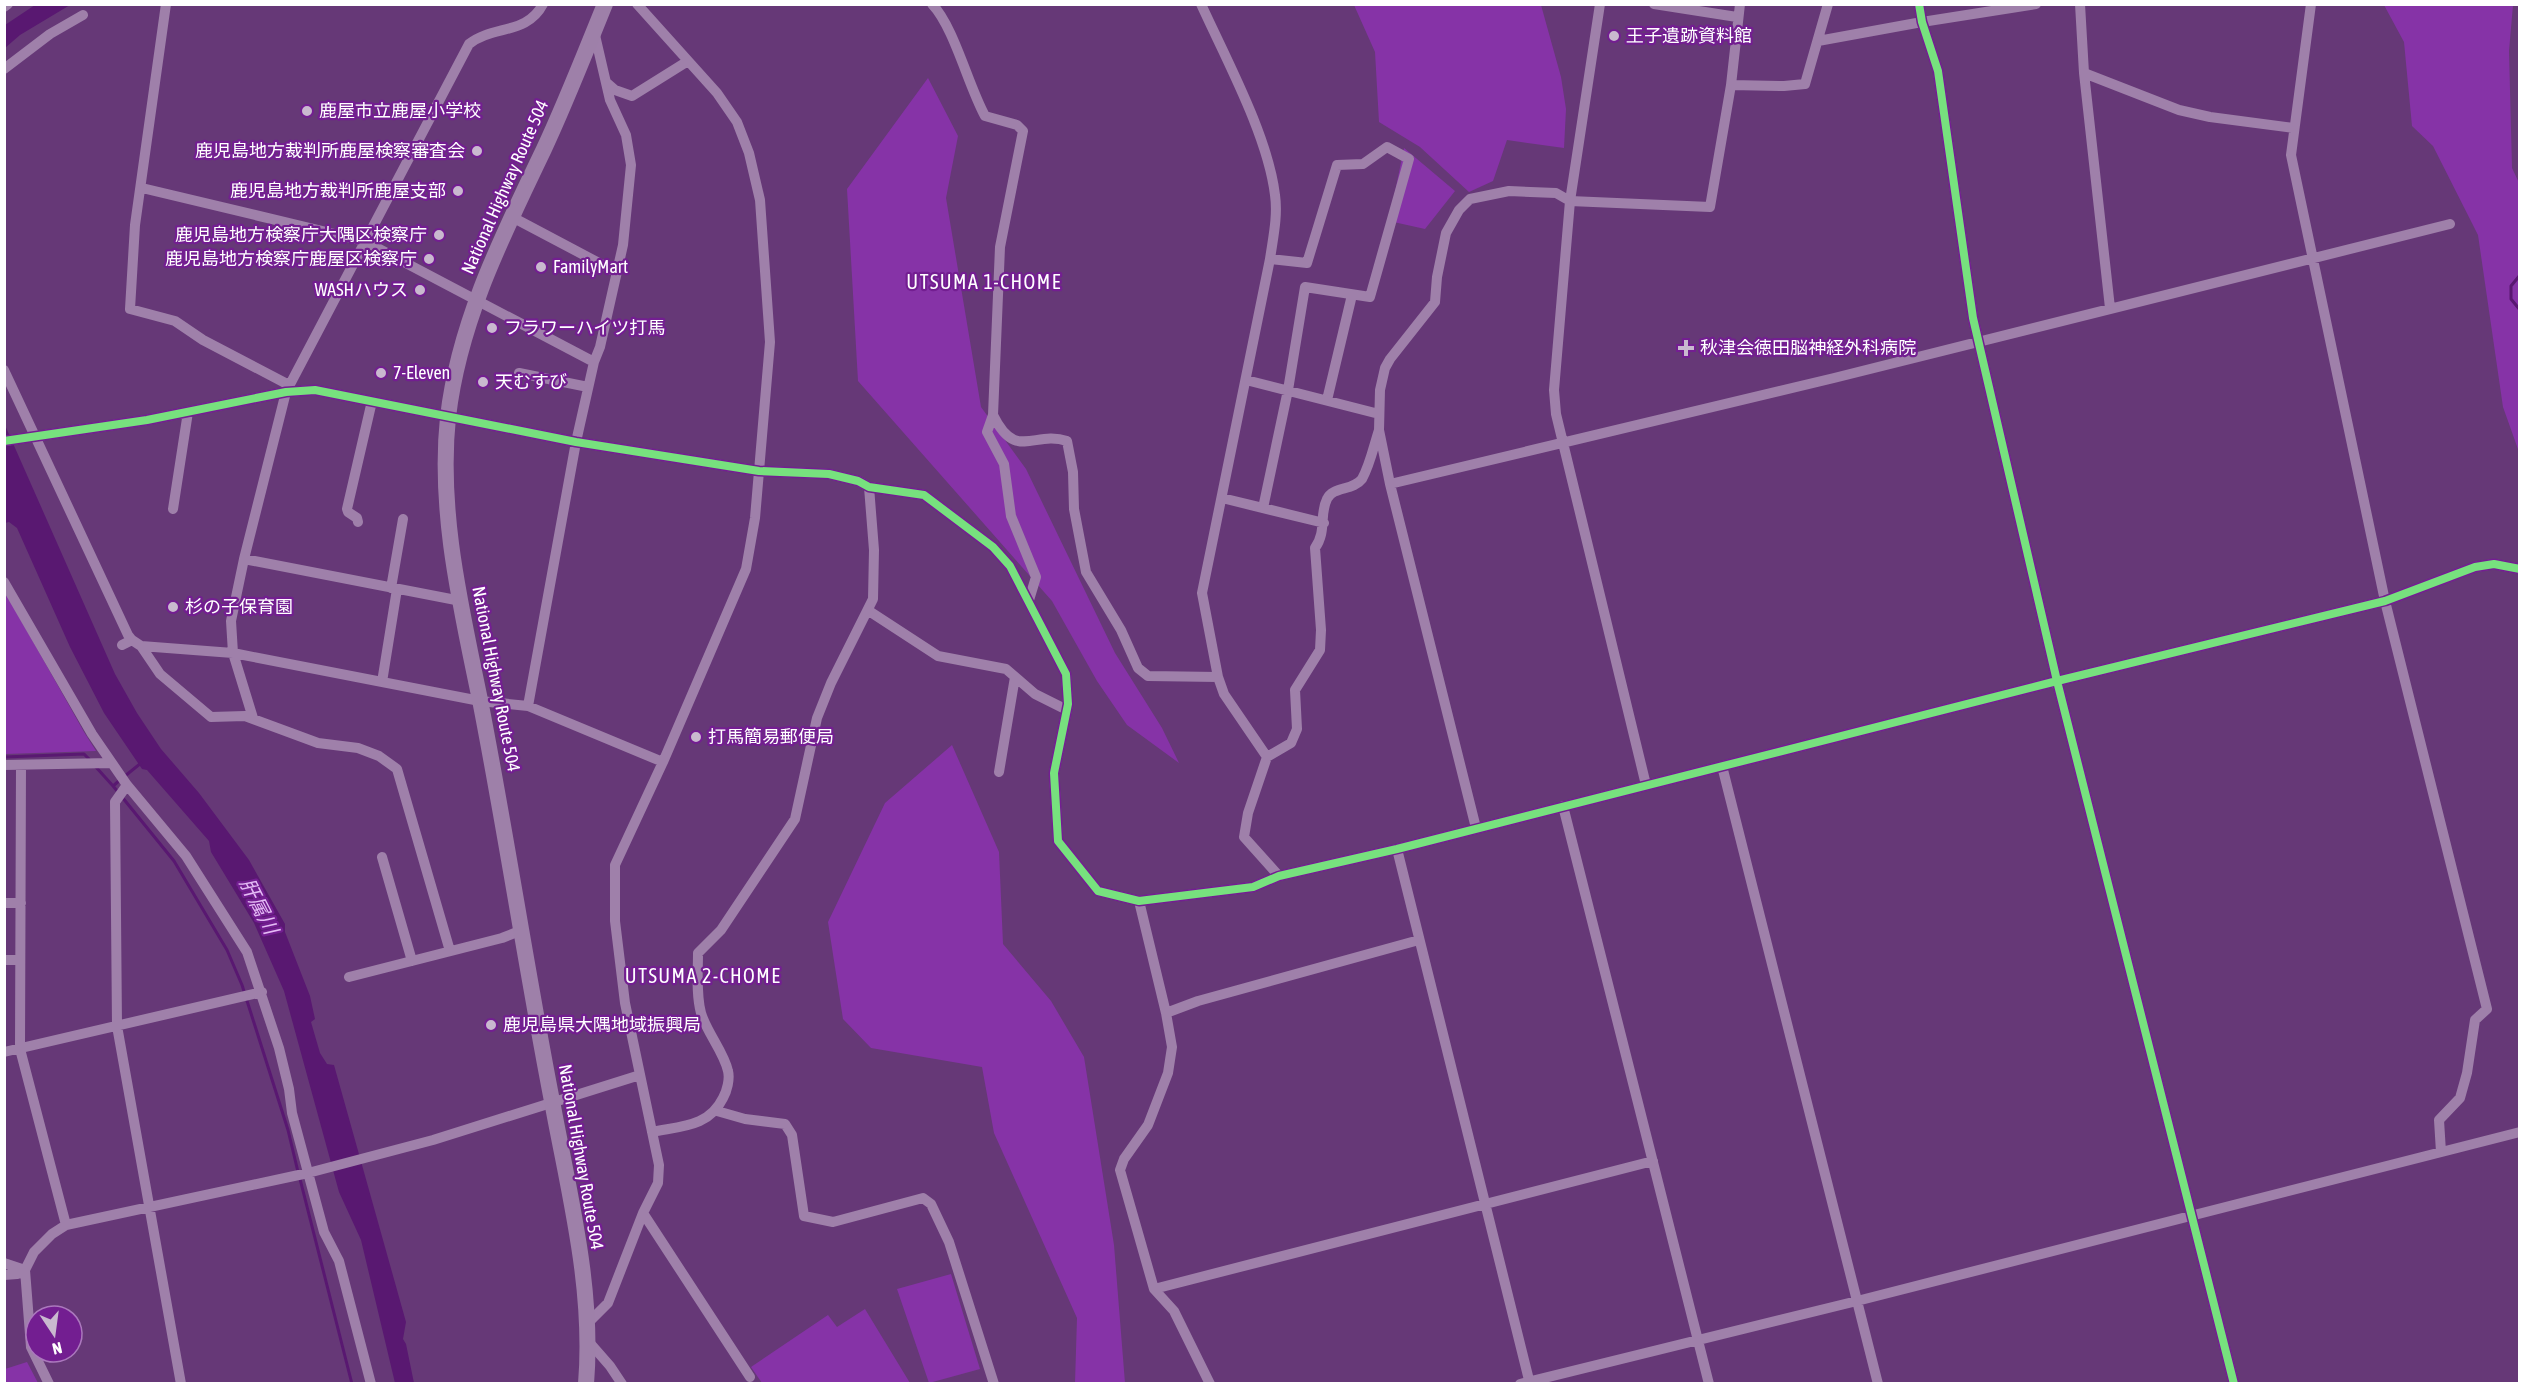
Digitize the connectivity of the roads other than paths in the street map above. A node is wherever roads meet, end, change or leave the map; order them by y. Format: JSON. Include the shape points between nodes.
{"nodes":[{"id":1,"x":8,"y":4,"type":"edge"},
{"id":2,"x":166,"y":4,"type":"edge"},
{"id":3,"x":543,"y":4,"type":"edge"},
{"id":4,"x":605,"y":4,"type":"edge"},
{"id":5,"x":637,"y":4,"type":"edge"},
{"id":6,"x":932,"y":4,"type":"edge"},
{"id":7,"x":1201,"y":4,"type":"edge"},
{"id":8,"x":1600,"y":4,"type":"edge"},
{"id":9,"x":1654,"y":4,"type":"edge"},
{"id":10,"x":1740,"y":4,"type":"edge"},
{"id":11,"x":1828,"y":4,"type":"edge"},
{"id":12,"x":1919,"y":4,"type":"edge"},
{"id":13,"x":2036,"y":4,"type":"edge"},
{"id":14,"x":2080,"y":4,"type":"edge"},
{"id":15,"x":2310,"y":4,"type":"edge"},
{"id":16,"x":4,"y":7,"type":"edge"},
{"id":17,"x":83,"y":15,"type":"dead end"},
{"id":18,"x":1737,"y":17,"type":"junction"},
{"id":19,"x":1922,"y":22,"type":"junction"},
{"id":20,"x":594,"y":30,"type":"junction"},
{"id":21,"x":1818,"y":41,"type":"junction"},
{"id":22,"x":688,"y":61,"type":"junction"},
{"id":23,"x":4,"y":69,"type":"edge"},
{"id":24,"x":2084,"y":73,"type":"junction"},
{"id":25,"x":607,"y":83,"type":"junction"},
{"id":26,"x":1731,"y":85,"type":"junction"},
{"id":27,"x":2294,"y":128,"type":"junction"},
{"id":28,"x":142,"y":188,"type":"junction"},
{"id":29,"x":1570,"y":201,"type":"junction"},
{"id":30,"x":512,"y":217,"type":"junction"},
{"id":31,"x":2450,"y":224,"type":"dead end"},
{"id":32,"x":364,"y":242,"type":"junction"},
{"id":33,"x":1270,"y":260,"type":"junction"},
{"id":34,"x":2313,"y":260,"type":"junction"},
{"id":35,"x":616,"y":272,"type":"junction"},
{"id":36,"x":1352,"y":294,"type":"junction"},
{"id":37,"x":476,"y":301,"type":"junction"},
{"id":38,"x":2110,"y":308,"type":"junction"},
{"id":39,"x":1979,"y":342,"type":"junction"},
{"id":40,"x":594,"y":362,"type":"junction"},
{"id":41,"x":4,"y":370,"type":"edge"},
{"id":42,"x":519,"y":373,"type":"dead end"},
{"id":43,"x":1246,"y":380,"type":"junction"},
{"id":44,"x":588,"y":387,"type":"junction"},
{"id":45,"x":287,"y":389,"type":"junction"},
{"id":46,"x":1288,"y":390,"type":"junction"},
{"id":47,"x":1327,"y":400,"type":"junction"},
{"id":48,"x":372,"y":401,"type":"junction"},
{"id":49,"x":188,"y":412,"type":"junction"},
{"id":50,"x":1379,"y":414,"type":"junction"},
{"id":51,"x":993,"y":415,"type":"junction"},
{"id":52,"x":448,"y":416,"type":"junction"},
{"id":53,"x":1379,"y":430,"type":"junction"},
{"id":54,"x":34,"y":437,"type":"junction"},
{"id":55,"x":4,"y":441,"type":"edge"},
{"id":56,"x":576,"y":442,"type":"junction"},
{"id":57,"x":1564,"y":443,"type":"junction"},
{"id":58,"x":759,"y":471,"type":"junction"},
{"id":59,"x":1390,"y":484,"type":"junction"},
{"id":60,"x":869,"y":488,"type":"junction"},
{"id":61,"x":1222,"y":498,"type":"junction"},
{"id":62,"x":1263,"y":508,"type":"junction"},
{"id":63,"x":173,"y":509,"type":"dead end"},
{"id":64,"x":404,"y":519,"type":"dead end"},
{"id":65,"x":358,"y":522,"type":"dead end"},
{"id":66,"x":1324,"y":523,"type":"junction"},
{"id":67,"x":244,"y":559,"type":"junction"},
{"id":68,"x":2520,"y":569,"type":"edge"},
{"id":69,"x":4,"y":582,"type":"edge"},
{"id":70,"x":394,"y":588,"type":"junction"},
{"id":71,"x":1029,"y":600,"type":"junction"},
{"id":72,"x":461,"y":601,"type":"junction"},
{"id":73,"x":2385,"y":601,"type":"junction"},
{"id":74,"x":869,"y":611,"type":"junction"},
{"id":75,"x":132,"y":644,"type":"junction"},
{"id":76,"x":233,"y":653,"type":"junction"},
{"id":77,"x":1015,"y":677,"type":"junction"},
{"id":78,"x":1218,"y":677,"type":"junction"},
{"id":79,"x":2057,"y":681,"type":"junction"},
{"id":80,"x":382,"y":682,"type":"junction"},
{"id":81,"x":480,"y":700,"type":"junction"},
{"id":82,"x":528,"y":706,"type":"junction"},
{"id":83,"x":1067,"y":710,"type":"junction"},
{"id":84,"x":253,"y":718,"type":"junction"},
{"id":85,"x":1267,"y":758,"type":"junction"},
{"id":86,"x":663,"y":762,"type":"junction"},
{"id":87,"x":111,"y":763,"type":"junction"},
{"id":88,"x":4,"y":765,"type":"edge"},
{"id":89,"x":21,"y":765,"type":"junction"},
{"id":90,"x":1722,"y":766,"type":"junction"},
{"id":91,"x":999,"y":772,"type":"dead end"},
{"id":92,"x":127,"y":785,"type":"junction"},
{"id":93,"x":1646,"y":785,"type":"junction"},
{"id":94,"x":1563,"y":806,"type":"junction"},
{"id":95,"x":1476,"y":828,"type":"junction"},
{"id":96,"x":1397,"y":849,"type":"junction"},
{"id":97,"x":382,"y":857,"type":"dead end"},
{"id":98,"x":1279,"y":876,"type":"junction"},
{"id":99,"x":1139,"y":901,"type":"junction"},
{"id":100,"x":4,"y":903,"type":"edge"},
{"id":101,"x":21,"y":903,"type":"junction"},
{"id":102,"x":522,"y":930,"type":"junction"},
{"id":103,"x":1419,"y":940,"type":"junction"},
{"id":104,"x":450,"y":951,"type":"junction"},
{"id":105,"x":4,"y":960,"type":"edge"},
{"id":106,"x":20,"y":960,"type":"junction"},
{"id":107,"x":412,"y":961,"type":"junction"},
{"id":108,"x":349,"y":977,"type":"dead end"},
{"id":109,"x":262,"y":992,"type":"junction"},
{"id":110,"x":1166,"y":1012,"type":"junction"},
{"id":111,"x":117,"y":1026,"type":"junction"},
{"id":112,"x":20,"y":1049,"type":"junction"},
{"id":113,"x":4,"y":1052,"type":"edge"},
{"id":114,"x":640,"y":1075,"type":"junction"},
{"id":115,"x":552,"y":1102,"type":"junction"},
{"id":116,"x":717,"y":1111,"type":"junction"},
{"id":117,"x":2520,"y":1131,"type":"edge"},
{"id":118,"x":652,"y":1132,"type":"junction"},
{"id":119,"x":2441,"y":1152,"type":"junction"},
{"id":120,"x":1653,"y":1161,"type":"junction"},
{"id":121,"x":314,"y":1171,"type":"junction"},
{"id":122,"x":1485,"y":1204,"type":"junction"},
{"id":123,"x":149,"y":1208,"type":"junction"},
{"id":124,"x":643,"y":1213,"type":"junction"},
{"id":125,"x":2191,"y":1215,"type":"junction"},
{"id":126,"x":66,"y":1226,"type":"junction"},
{"id":127,"x":4,"y":1263,"type":"edge"},
{"id":128,"x":25,"y":1270,"type":"junction"},
{"id":129,"x":4,"y":1275,"type":"edge"},
{"id":130,"x":1154,"y":1289,"type":"junction"},
{"id":131,"x":1857,"y":1301,"type":"junction"},
{"id":132,"x":587,"y":1324,"type":"junction"},
{"id":133,"x":1698,"y":1340,"type":"junction"},
{"id":134,"x":589,"y":1342,"type":"junction"},
{"id":135,"x":750,"y":1377,"type":"dead end"},
{"id":136,"x":49,"y":1383,"type":"edge"},
{"id":137,"x":181,"y":1383,"type":"edge"},
{"id":138,"x":371,"y":1383,"type":"edge"},
{"id":139,"x":586,"y":1383,"type":"edge"},
{"id":140,"x":621,"y":1383,"type":"edge"},
{"id":141,"x":994,"y":1383,"type":"edge"},
{"id":142,"x":1210,"y":1383,"type":"edge"},
{"id":143,"x":1526,"y":1383,"type":"edge"},
{"id":144,"x":1709,"y":1383,"type":"edge"},
{"id":145,"x":1878,"y":1383,"type":"edge"},
{"id":146,"x":2234,"y":1383,"type":"edge"}],
"edges":[{"from":1,"to":16,"type":"street"},
{"from":2,"to":28,"type":"street"},
{"from":3,"to":32,"type":"street","via":[[531,21],[469,44]]},
{"from":4,"to":20,"type":"highway","name":"National Highway Route 504"},
{"from":5,"to":22,"type":"street"},
{"from":6,"to":51,"type":"street","via":[[944,21],[985,116],[1017,125],[1023,131],[1000,247]]},
{"from":7,"to":33,"type":"street","via":[[1263,148],[1275,194]]},
{"from":8,"to":29,"type":"street"},
{"from":9,"to":18,"type":"street"},
{"from":10,"to":18,"type":"street"},
{"from":11,"to":21,"type":"street"},
{"from":12,"to":19,"type":"street"},
{"from":13,"to":19,"type":"street"},
{"from":14,"to":24,"type":"street"},
{"from":15,"to":27,"type":"street"},
{"from":17,"to":23,"type":"street"},
{"from":18,"to":26,"type":"street"},
{"from":19,"to":21,"type":"street"},
{"from":19,"to":39,"type":"street","via":[[1938,71]]},
{"from":20,"to":25,"type":"street"},
{"from":20,"to":30,"type":"highway","name":"National Highway Route 504"},
{"from":21,"to":26,"type":"street","via":[[1805,84]]},
{"from":22,"to":25,"type":"street","via":[[632,96]]},
{"from":22,"to":58,"type":"street","via":[[737,122],[760,200],[770,342]]},
{"from":24,"to":27,"type":"street","via":[[2179,110]]},
{"from":24,"to":38,"type":"street"},
{"from":25,"to":35,"type":"street","via":[[610,100],[626,135],[631,165],[629,207]]},
{"from":26,"to":29,"type":"street","via":[[1710,207]]},
{"from":27,"to":34,"type":"street","via":[[2291,155]]},
{"from":28,"to":32,"type":"street"},
{"from":28,"to":45,"type":"street","via":[[135,225],[130,309],[176,321]]},
{"from":29,"to":50,"type":"street","via":[[1556,193],[1509,191],[1470,199],[1459,210],[1446,233],[1435,302],[1390,359],[1380,390]]},
{"from":29,"to":57,"type":"street","via":[[1554,390]]},
{"from":30,"to":35,"type":"street"},
{"from":30,"to":37,"type":"highway","name":"National Highway Route 504"},
{"from":31,"to":34,"type":"street"},
{"from":32,"to":37,"type":"street"},
{"from":32,"to":45,"type":"street"},
{"from":33,"to":36,"type":"street","via":[[1307,263],[1337,165],[1363,164],[1388,147],[1409,159],[1370,297]]},
{"from":33,"to":43,"type":"street"},
{"from":34,"to":38,"type":"street"},
{"from":34,"to":73,"type":"street"},
{"from":35,"to":40,"type":"street"},
{"from":36,"to":46,"type":"street","via":[[1305,287]]},
{"from":36,"to":47,"type":"street"},
{"from":37,"to":40,"type":"street"},
{"from":37,"to":52,"type":"highway","name":"National Highway Route 504","via":[[457,361]]},
{"from":38,"to":39,"type":"street"},
{"from":39,"to":57,"type":"street"},
{"from":39,"to":79,"type":"street"},
{"from":40,"to":44,"type":"street"},
{"from":41,"to":54,"type":"street"},
{"from":42,"to":44,"type":"street"},
{"from":43,"to":46,"type":"street"},
{"from":43,"to":61,"type":"street"},
{"from":44,"to":56,"type":"street"},
{"from":45,"to":48,"type":"street"},
{"from":45,"to":49,"type":"street"},
{"from":45,"to":67,"type":"street"},
{"from":46,"to":47,"type":"street"},
{"from":46,"to":62,"type":"street"},
{"from":47,"to":50,"type":"street"},
{"from":48,"to":52,"type":"street"},
{"from":48,"to":65,"type":"street","via":[[347,509]]},
{"from":49,"to":54,"type":"street"},
{"from":49,"to":63,"type":"street"},
{"from":50,"to":53,"type":"street"},
{"from":51,"to":71,"type":"street","via":[[987,432],[1004,464],[1011,516],[1036,576]]},
{"from":51,"to":78,"type":"street","via":[[1005,435],[1022,444],[1057,438],[1068,441],[1074,508],[1086,572],[1121,630],[1138,668],[1148,676]]},
{"from":52,"to":56,"type":"street"},
{"from":52,"to":72,"type":"highway","name":"National Highway Route 504","via":[[448,524]]},
{"from":53,"to":59,"type":"street"},
{"from":53,"to":66,"type":"street","via":[[1361,480],[1327,498]]},
{"from":54,"to":55,"type":"street"},
{"from":54,"to":75,"type":"street"},
{"from":56,"to":58,"type":"street"},
{"from":56,"to":82,"type":"street"},
{"from":57,"to":59,"type":"street"},
{"from":57,"to":93,"type":"street"},
{"from":58,"to":60,"type":"street","via":[[829,474]]},
{"from":58,"to":86,"type":"street","via":[[746,569]]},
{"from":59,"to":95,"type":"street"},
{"from":60,"to":71,"type":"street","via":[[924,495],[993,547],[1010,566]]},
{"from":60,"to":74,"type":"street","via":[[874,550],[873,599]]},
{"from":61,"to":62,"type":"street"},
{"from":61,"to":78,"type":"street","via":[[1202,593]]},
{"from":62,"to":66,"type":"street"},
{"from":64,"to":70,"type":"street"},
{"from":66,"to":85,"type":"street","via":[[1322,538],[1315,548],[1320,650],[1295,690],[1297,729],[1291,743]]},
{"from":67,"to":70,"type":"street"},
{"from":67,"to":76,"type":"street","via":[[231,621]]},
{"from":68,"to":73,"type":"street","via":[[2494,564],[2475,567]]},
{"from":69,"to":87,"type":"street"},
{"from":70,"to":72,"type":"street"},
{"from":70,"to":80,"type":"street"},
{"from":71,"to":83,"type":"street","via":[[1066,674]]},
{"from":72,"to":81,"type":"highway","name":"National Highway Route 504"},
{"from":73,"to":79,"type":"street"},
{"from":73,"to":119,"type":"street","via":[[2487,1009],[2475,1020],[2460,1098],[2439,1119]]},
{"from":74,"to":77,"type":"street","via":[[938,656],[1006,669]]},
{"from":74,"to":116,"type":"street","via":[[831,683],[818,718],[795,819],[721,930],[698,953],[700,1011],[729,1072],[727,1091]]},
{"from":75,"to":76,"type":"street"},
{"from":75,"to":84,"type":"street","via":[[160,674],[211,717]]},
{"from":76,"to":80,"type":"street"},
{"from":76,"to":84,"type":"street"},
{"from":77,"to":83,"type":"street","via":[[1035,694]]},
{"from":77,"to":91,"type":"street"},
{"from":78,"to":85,"type":"street","via":[[1224,694]]},
{"from":79,"to":90,"type":"street"},
{"from":79,"to":125,"type":"street"},
{"from":80,"to":81,"type":"street"},
{"from":81,"to":82,"type":"street"},
{"from":81,"to":102,"type":"highway","name":"National Highway Route 504"},
{"from":82,"to":86,"type":"street"},
{"from":83,"to":99,"type":"street","via":[[1054,773],[1058,841],[1098,891]]},
{"from":84,"to":104,"type":"street","via":[[318,743],[358,748],[397,769]]},
{"from":85,"to":98,"type":"street","via":[[1244,837]]},
{"from":86,"to":114,"type":"street","via":[[615,865],[615,921],[625,1003]]},
{"from":87,"to":89,"type":"street"},
{"from":87,"to":92,"type":"street"},
{"from":88,"to":89,"type":"street"},
{"from":89,"to":101,"type":"street"},
{"from":90,"to":93,"type":"street"},
{"from":90,"to":131,"type":"street"},
{"from":92,"to":109,"type":"street","via":[[186,856],[224,914],[247,952]]},
{"from":92,"to":111,"type":"street","via":[[115,801]]},
{"from":93,"to":94,"type":"street"},
{"from":94,"to":95,"type":"street"},
{"from":94,"to":120,"type":"street"},
{"from":95,"to":96,"type":"street"},
{"from":96,"to":98,"type":"street"},
{"from":96,"to":103,"type":"street"},
{"from":97,"to":107,"type":"street"},
{"from":98,"to":99,"type":"street","via":[[1253,886]]},
{"from":99,"to":110,"type":"street"},
{"from":100,"to":101,"type":"street"},
{"from":101,"to":106,"type":"street"},
{"from":102,"to":104,"type":"street"},
{"from":102,"to":115,"type":"highway","name":"National Highway Route 504"},
{"from":103,"to":110,"type":"street"},
{"from":103,"to":122,"type":"street"},
{"from":104,"to":107,"type":"street"},
{"from":105,"to":106,"type":"street"},
{"from":106,"to":112,"type":"street"},
{"from":107,"to":108,"type":"street"},
{"from":109,"to":111,"type":"street"},
{"from":109,"to":121,"type":"street","via":[[279,1048],[292,1113]]},
{"from":110,"to":130,"type":"street","via":[[1172,1047],[1168,1073],[1148,1125],[1120,1170]]},
{"from":111,"to":112,"type":"street"},
{"from":111,"to":123,"type":"street"},
{"from":112,"to":113,"type":"street"},
{"from":112,"to":126,"type":"street"},
{"from":114,"to":115,"type":"street"},
{"from":114,"to":118,"type":"street"},
{"from":115,"to":121,"type":"street","via":[[433,1140]]},
{"from":115,"to":132,"type":"highway","name":"National Highway Route 504","via":[[574,1210]]},
{"from":116,"to":118,"type":"street","via":[[692,1124]]},
{"from":116,"to":141,"type":"street","via":[[785,1124],[792,1135],[804,1216],[834,1222],[909,1200],[923,1198],[931,1203],[949,1242]]},
{"from":117,"to":119,"type":"street"},
{"from":118,"to":124,"type":"street","via":[[659,1165],[658,1183]]},
{"from":119,"to":125,"type":"street"},
{"from":120,"to":122,"type":"street"},
{"from":120,"to":133,"type":"street"},
{"from":121,"to":123,"type":"street"},
{"from":121,"to":138,"type":"street","via":[[324,1232],[339,1261]]},
{"from":122,"to":130,"type":"street"},
{"from":122,"to":143,"type":"street"},
{"from":123,"to":126,"type":"street"},
{"from":123,"to":137,"type":"street"},
{"from":124,"to":132,"type":"street","via":[[608,1303]]},
{"from":124,"to":135,"type":"street"},
{"from":125,"to":131,"type":"street"},
{"from":125,"to":146,"type":"street"},
{"from":126,"to":128,"type":"street","via":[[34,1252]]},
{"from":127,"to":128,"type":"street"},
{"from":128,"to":129,"type":"street"},
{"from":128,"to":136,"type":"street","via":[[31,1347]]},
{"from":130,"to":142,"type":"street","via":[[1174,1311]]},
{"from":131,"to":133,"type":"street"},
{"from":131,"to":145,"type":"street"},
{"from":132,"to":134,"type":"highway","name":"National Highway Route 504"},
{"from":133,"to":143,"type":"street"},
{"from":133,"to":144,"type":"street"},
{"from":134,"to":139,"type":"highway","name":"National Highway Route 504"},
{"from":134,"to":140,"type":"street"}]}
